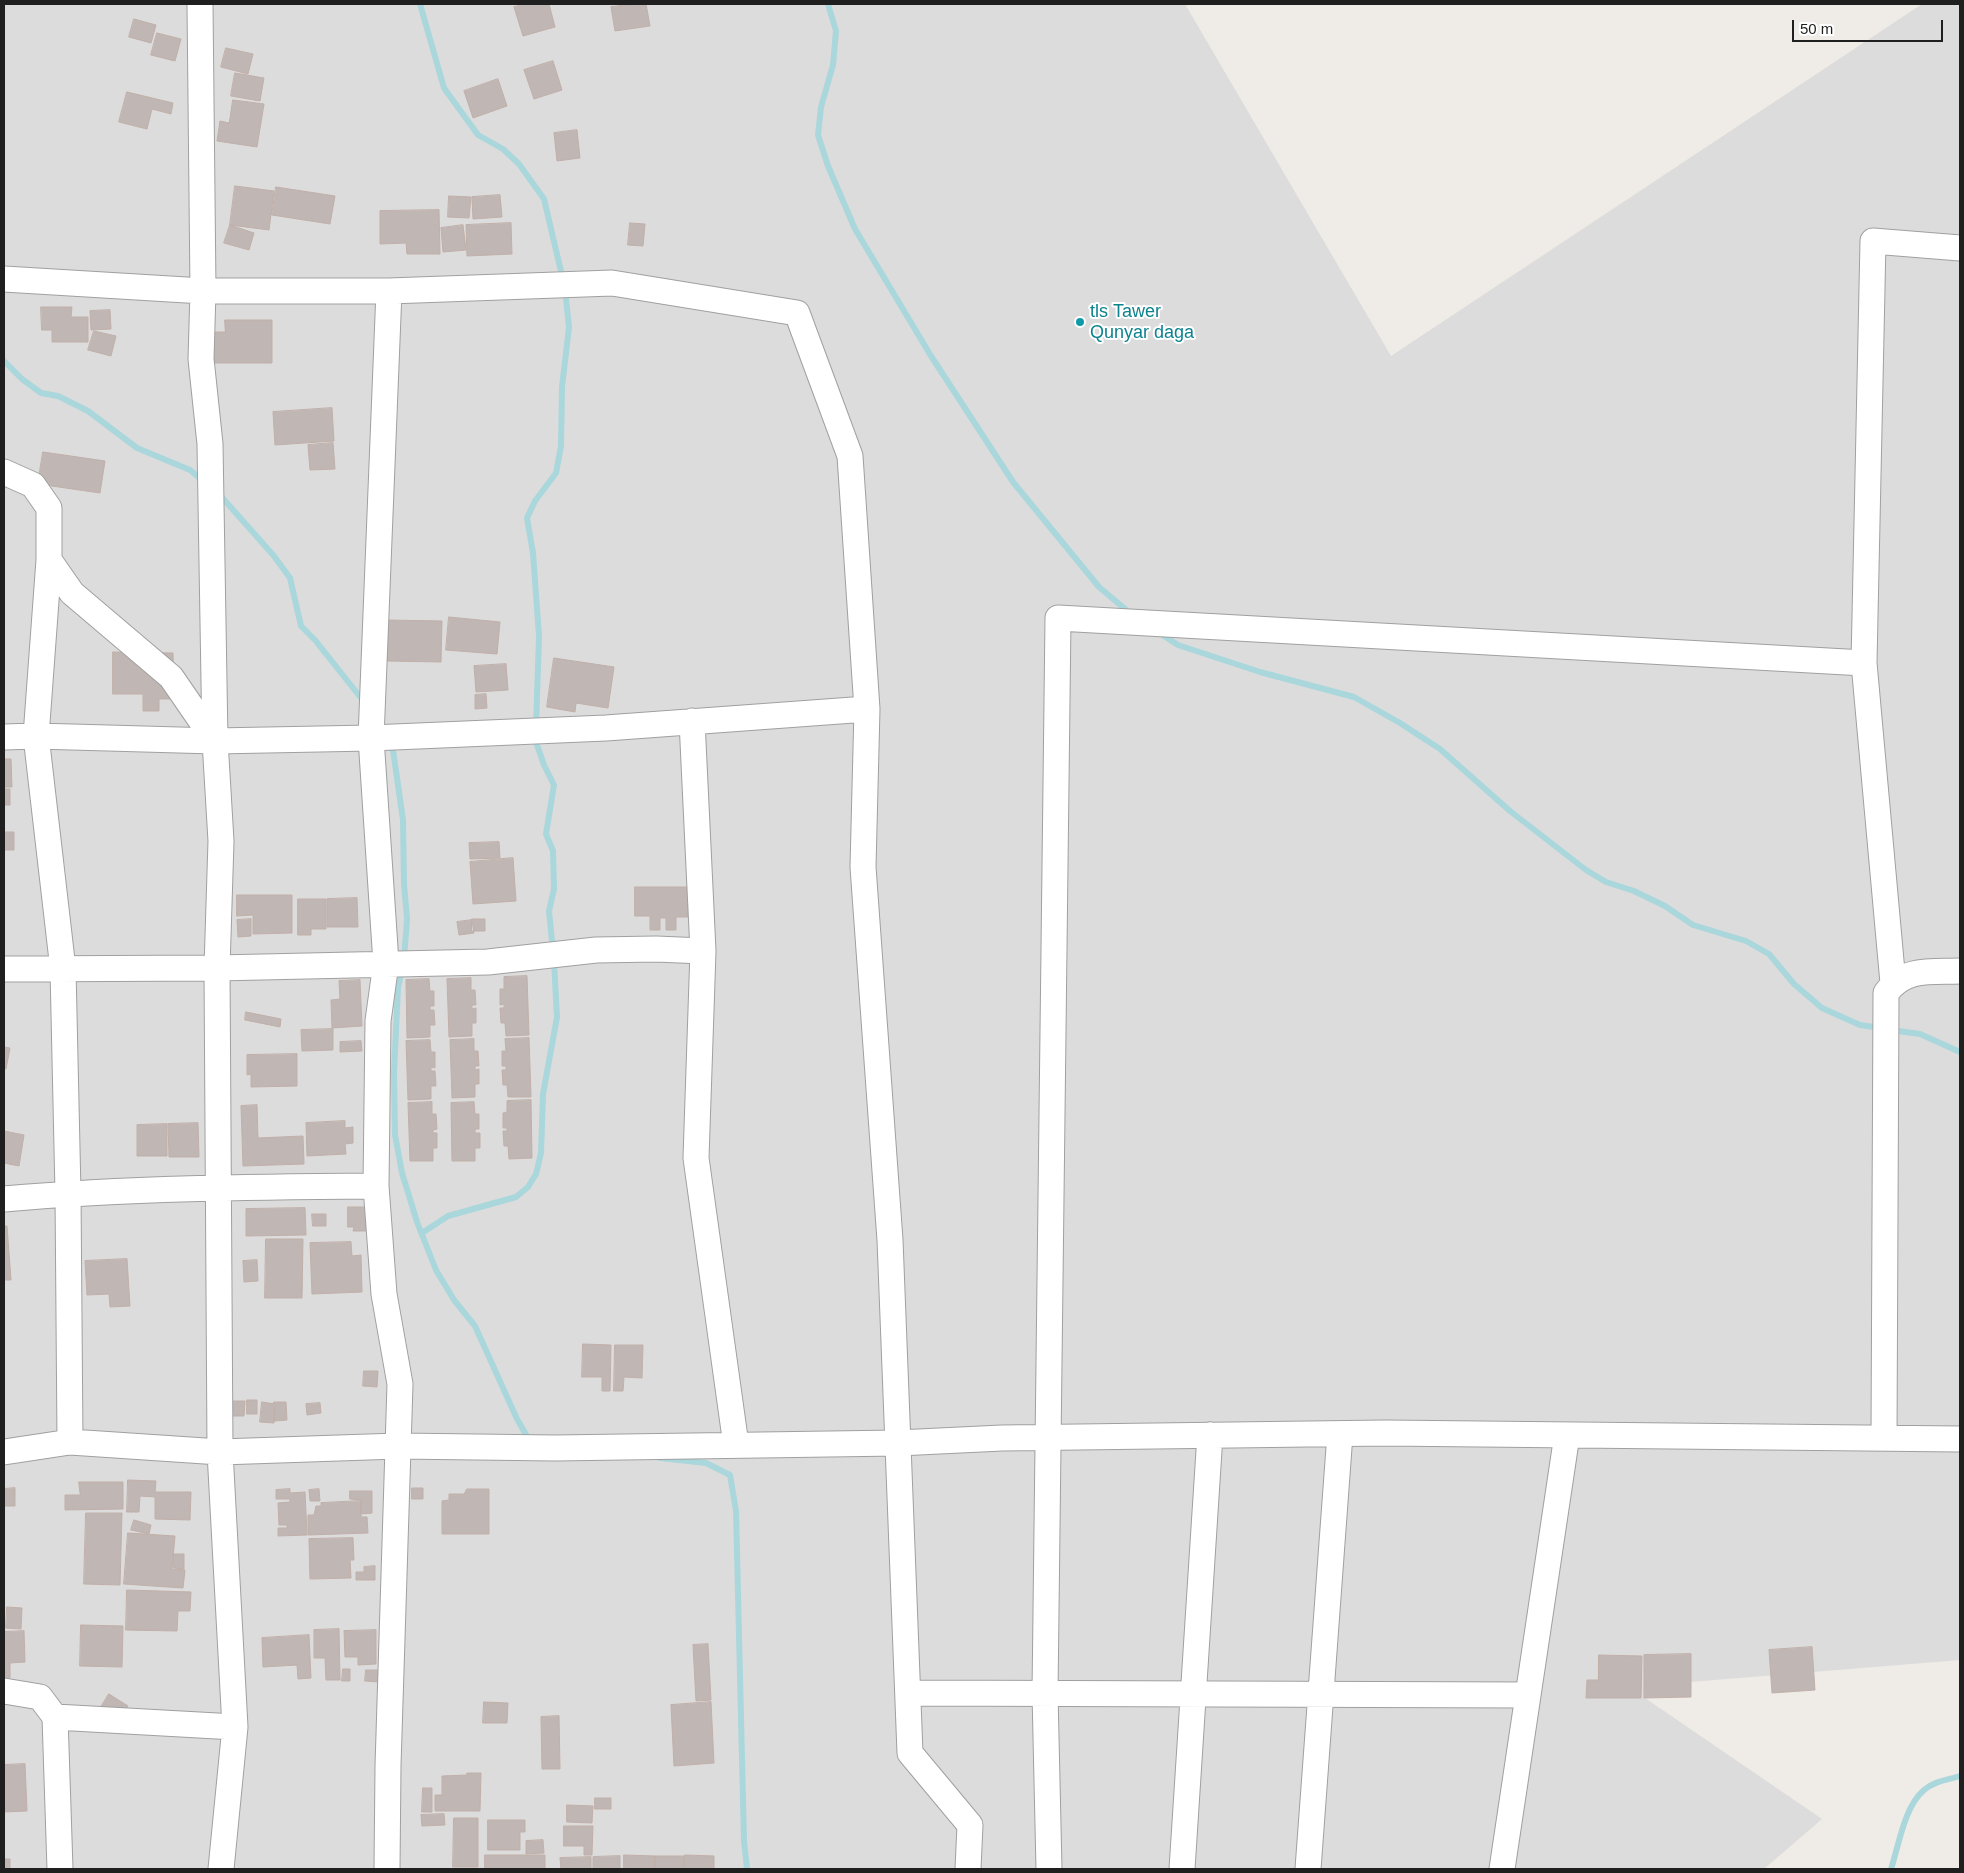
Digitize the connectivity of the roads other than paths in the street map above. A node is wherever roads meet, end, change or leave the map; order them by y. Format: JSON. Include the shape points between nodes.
{"nodes":[{"id":1,"x":200,"y":4,"type":"edge"},
{"id":2,"x":1960,"y":248,"type":"edge"},
{"id":3,"x":4,"y":279,"type":"edge"},
{"id":4,"x":204,"y":291,"type":"junction"},
{"id":5,"x":389,"y":291,"type":"junction"},
{"id":6,"x":4,"y":472,"type":"edge"},
{"id":7,"x":49,"y":560,"type":"junction"},
{"id":8,"x":1864,"y":663,"type":"junction"},
{"id":9,"x":867,"y":709,"type":"junction"},
{"id":10,"x":692,"y":722,"type":"junction"},
{"id":11,"x":4,"y":736,"type":"edge"},
{"id":12,"x":36,"y":736,"type":"junction"},
{"id":13,"x":371,"y":738,"type":"junction"},
{"id":14,"x":215,"y":742,"type":"junction"},
{"id":15,"x":703,"y":951,"type":"junction"},
{"id":16,"x":386,"y":963,"type":"junction"},
{"id":17,"x":4,"y":968,"type":"edge"},
{"id":18,"x":216,"y":968,"type":"junction"},
{"id":19,"x":64,"y":969,"type":"junction"},
{"id":20,"x":1960,"y":971,"type":"edge"},
{"id":21,"x":1893,"y":983,"type":"junction"},
{"id":22,"x":376,"y":1186,"type":"junction"},
{"id":23,"x":217,"y":1188,"type":"junction"},
{"id":24,"x":68,"y":1193,"type":"junction"},
{"id":25,"x":4,"y":1200,"type":"edge"},
{"id":26,"x":1340,"y":1434,"type":"junction"},
{"id":27,"x":1210,"y":1435,"type":"junction"},
{"id":28,"x":1567,"y":1435,"type":"junction"},
{"id":29,"x":1049,"y":1437,"type":"junction"},
{"id":30,"x":1884,"y":1438,"type":"junction"},
{"id":31,"x":1960,"y":1438,"type":"edge"},
{"id":32,"x":70,"y":1442,"type":"junction"},
{"id":33,"x":898,"y":1443,"type":"junction"},
{"id":34,"x":736,"y":1445,"type":"junction"},
{"id":35,"x":398,"y":1446,"type":"junction"},
{"id":36,"x":4,"y":1452,"type":"edge"},
{"id":37,"x":220,"y":1452,"type":"junction"},
{"id":38,"x":4,"y":1691,"type":"edge"},
{"id":39,"x":908,"y":1693,"type":"junction"},
{"id":40,"x":1045,"y":1693,"type":"junction"},
{"id":41,"x":1193,"y":1694,"type":"junction"},
{"id":42,"x":1322,"y":1694,"type":"junction"},
{"id":43,"x":1528,"y":1695,"type":"junction"},
{"id":44,"x":55,"y":1717,"type":"junction"},
{"id":45,"x":235,"y":1728,"type":"junction"},
{"id":46,"x":60,"y":1869,"type":"edge"},
{"id":47,"x":221,"y":1869,"type":"edge"},
{"id":48,"x":387,"y":1869,"type":"edge"},
{"id":49,"x":968,"y":1869,"type":"edge"},
{"id":50,"x":1049,"y":1869,"type":"edge"},
{"id":51,"x":1182,"y":1869,"type":"edge"},
{"id":52,"x":1308,"y":1869,"type":"edge"},
{"id":53,"x":1502,"y":1869,"type":"edge"}],
"edges":[{"from":1,"to":4,"type":"street"},
{"from":2,"to":8,"type":"street","via":[[1873,241]]},
{"from":3,"to":4,"type":"street"},
{"from":4,"to":5,"type":"street"},
{"from":4,"to":14,"type":"street","via":[[201,359],[210,444]]},
{"from":5,"to":9,"type":"street","via":[[612,283],[797,313],[850,456]]},
{"from":5,"to":13,"type":"street"},
{"from":6,"to":7,"type":"street","via":[[33,485],[49,508]]},
{"from":7,"to":12,"type":"street"},
{"from":7,"to":14,"type":"street","via":[[72,593],[171,677]]},
{"from":8,"to":21,"type":"street"},
{"from":8,"to":29,"type":"street","via":[[1058,618]]},
{"from":9,"to":10,"type":"street"},
{"from":9,"to":33,"type":"street","via":[[864,867],[890,1240]]},
{"from":10,"to":13,"type":"street"},
{"from":10,"to":15,"type":"street"},
{"from":11,"to":12,"type":"street"},
{"from":12,"to":14,"type":"street"},
{"from":12,"to":19,"type":"street"},
{"from":13,"to":14,"type":"street"},
{"from":13,"to":16,"type":"street"},
{"from":14,"to":18,"type":"street","via":[[221,841]]},
{"from":15,"to":16,"type":"street","via":[[656,948],[596,950],[488,962]]},
{"from":15,"to":34,"type":"street","via":[[696,1158]]},
{"from":16,"to":18,"type":"street"},
{"from":16,"to":22,"type":"street","via":[[378,1021]]},
{"from":17,"to":19,"type":"street"},
{"from":18,"to":19,"type":"street"},
{"from":18,"to":23,"type":"street"},
{"from":19,"to":24,"type":"street"},
{"from":20,"to":21,"type":"street","via":[[1922,972],[1904,976]]},
{"from":21,"to":30,"type":"street","via":[[1886,993]]},
{"from":22,"to":23,"type":"street"},
{"from":22,"to":35,"type":"street","via":[[384,1294],[400,1384]]},
{"from":23,"to":24,"type":"street"},
{"from":23,"to":37,"type":"street"},
{"from":24,"to":25,"type":"street"},
{"from":24,"to":32,"type":"street"},
{"from":26,"to":27,"type":"street"},
{"from":26,"to":28,"type":"street"},
{"from":26,"to":42,"type":"street"},
{"from":27,"to":29,"type":"street"},
{"from":27,"to":41,"type":"street"},
{"from":28,"to":30,"type":"street"},
{"from":28,"to":43,"type":"street"},
{"from":29,"to":33,"type":"street"},
{"from":29,"to":40,"type":"street"},
{"from":30,"to":31,"type":"street"},
{"from":32,"to":36,"type":"street"},
{"from":32,"to":37,"type":"street"},
{"from":33,"to":34,"type":"street"},
{"from":33,"to":39,"type":"street"},
{"from":34,"to":35,"type":"street"},
{"from":35,"to":37,"type":"street"},
{"from":35,"to":48,"type":"street"},
{"from":37,"to":45,"type":"street"},
{"from":38,"to":44,"type":"street","via":[[40,1697]]},
{"from":39,"to":40,"type":"street"},
{"from":39,"to":49,"type":"street","via":[[910,1753],[970,1825]]},
{"from":40,"to":41,"type":"street"},
{"from":40,"to":50,"type":"street"},
{"from":41,"to":42,"type":"street"},
{"from":41,"to":51,"type":"street"},
{"from":42,"to":43,"type":"street"},
{"from":42,"to":52,"type":"street"},
{"from":43,"to":53,"type":"street"},
{"from":44,"to":45,"type":"street"},
{"from":44,"to":46,"type":"street"},
{"from":45,"to":47,"type":"street"}]}
